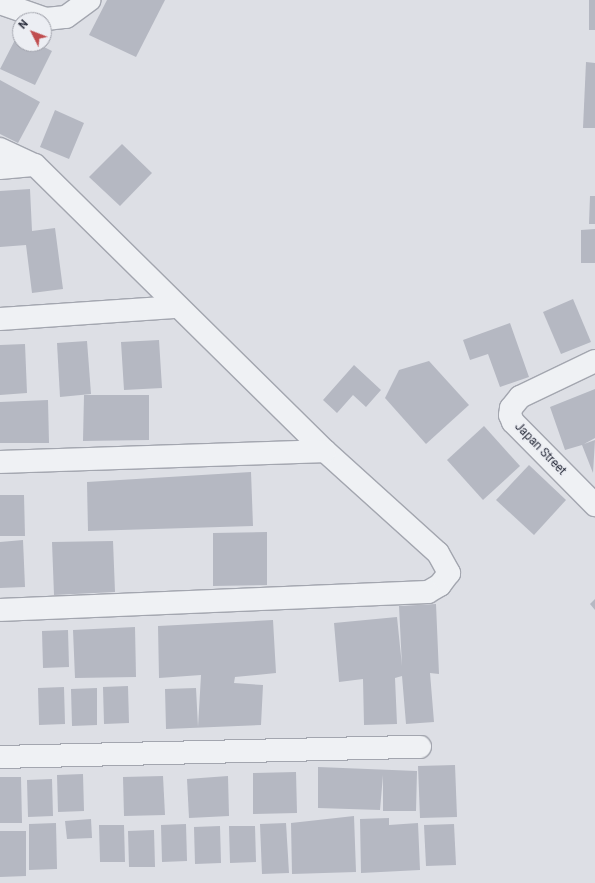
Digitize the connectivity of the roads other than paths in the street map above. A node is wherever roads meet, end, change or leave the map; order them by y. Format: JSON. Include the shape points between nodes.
{"nodes":[{"id":1,"x":89,"y":0,"type":"edge"},
{"id":2,"x":0,"y":3,"type":"edge"},
{"id":3,"x":0,"y":149,"type":"edge"},
{"id":4,"x":35,"y":165,"type":"junction"},
{"id":5,"x":0,"y":168,"type":"edge"},
{"id":6,"x":178,"y":307,"type":"junction"},
{"id":7,"x":0,"y":319,"type":"edge"},
{"id":8,"x":595,"y":361,"type":"edge"},
{"id":9,"x":325,"y":451,"type":"junction"},
{"id":10,"x":0,"y":462,"type":"edge"},
{"id":11,"x":595,"y":505,"type":"edge"},
{"id":12,"x":0,"y":610,"type":"edge"},
{"id":13,"x":420,"y":747,"type":"dead end"},
{"id":14,"x":0,"y":757,"type":"edge"}],
"edges":[{"from":1,"to":2,"type":"street","via":[[66,17],[46,19]]},
{"from":3,"to":4,"type":"street"},
{"from":4,"to":5,"type":"street"},
{"from":4,"to":6,"type":"street"},
{"from":6,"to":7,"type":"street"},
{"from":6,"to":9,"type":"street"},
{"from":8,"to":11,"type":"street","name":"Japan Street","via":[[520,397],[511,408],[510,415],[513,422]]},
{"from":9,"to":10,"type":"street"},
{"from":9,"to":12,"type":"street","via":[[446,562],[449,573],[440,586],[428,592]]},
{"from":13,"to":14,"type":"street"}]}
